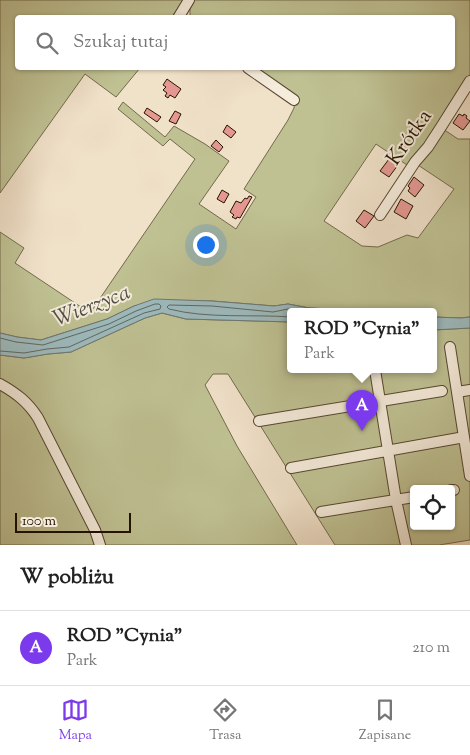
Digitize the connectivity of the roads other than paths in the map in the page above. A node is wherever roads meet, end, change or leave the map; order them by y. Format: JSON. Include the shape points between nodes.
{"nodes":[{"id":1,"x":189,"y":0,"type":"edge"},
{"id":2,"x":180,"y":15,"type":"edge"},
{"id":3,"x":251,"y":70,"type":"edge"},
{"id":4,"x":470,"y":81,"type":"edge"},
{"id":5,"x":294,"y":100,"type":"dead end"},
{"id":6,"x":380,"y":215,"type":"dead end"},
{"id":7,"x":450,"y":347,"type":"dead end"},
{"id":8,"x":375,"y":373,"type":"edge"},
{"id":9,"x":0,"y":384,"type":"edge"},
{"id":10,"x":470,"y":390,"type":"edge"},
{"id":11,"x":442,"y":391,"type":"dead end"},
{"id":12,"x":457,"y":392,"type":"junction"},
{"id":13,"x":380,"y":401,"type":"junction"},
{"id":14,"x":259,"y":421,"type":"dead end"},
{"id":15,"x":465,"y":440,"type":"edge"},
{"id":16,"x":388,"y":450,"type":"junction"},
{"id":17,"x":291,"y":468,"type":"dead end"},
{"id":18,"x":470,"y":476,"type":"edge"},
{"id":19,"x":410,"y":498,"type":"edge"},
{"id":20,"x":396,"y":500,"type":"junction"},
{"id":21,"x":321,"y":512,"type":"dead end"},
{"id":22,"x":100,"y":545,"type":"edge"},
{"id":23,"x":406,"y":545,"type":"edge"}],
"edges":[{"from":1,"to":2,"type":"street"},
{"from":3,"to":5,"type":"street"},
{"from":4,"to":6,"type":"street","name":"Krótka"},
{"from":7,"to":12,"type":"street"},
{"from":8,"to":13,"type":"street"},
{"from":9,"to":22,"type":"street","via":[[32,408]]},
{"from":10,"to":12,"type":"street"},
{"from":11,"to":13,"type":"street"},
{"from":12,"to":15,"type":"street"},
{"from":13,"to":14,"type":"street"},
{"from":13,"to":16,"type":"street"},
{"from":15,"to":16,"type":"street"},
{"from":15,"to":18,"type":"street"},
{"from":16,"to":17,"type":"street"},
{"from":16,"to":20,"type":"street"},
{"from":19,"to":20,"type":"street"},
{"from":20,"to":21,"type":"street"},
{"from":20,"to":23,"type":"street"}]}
